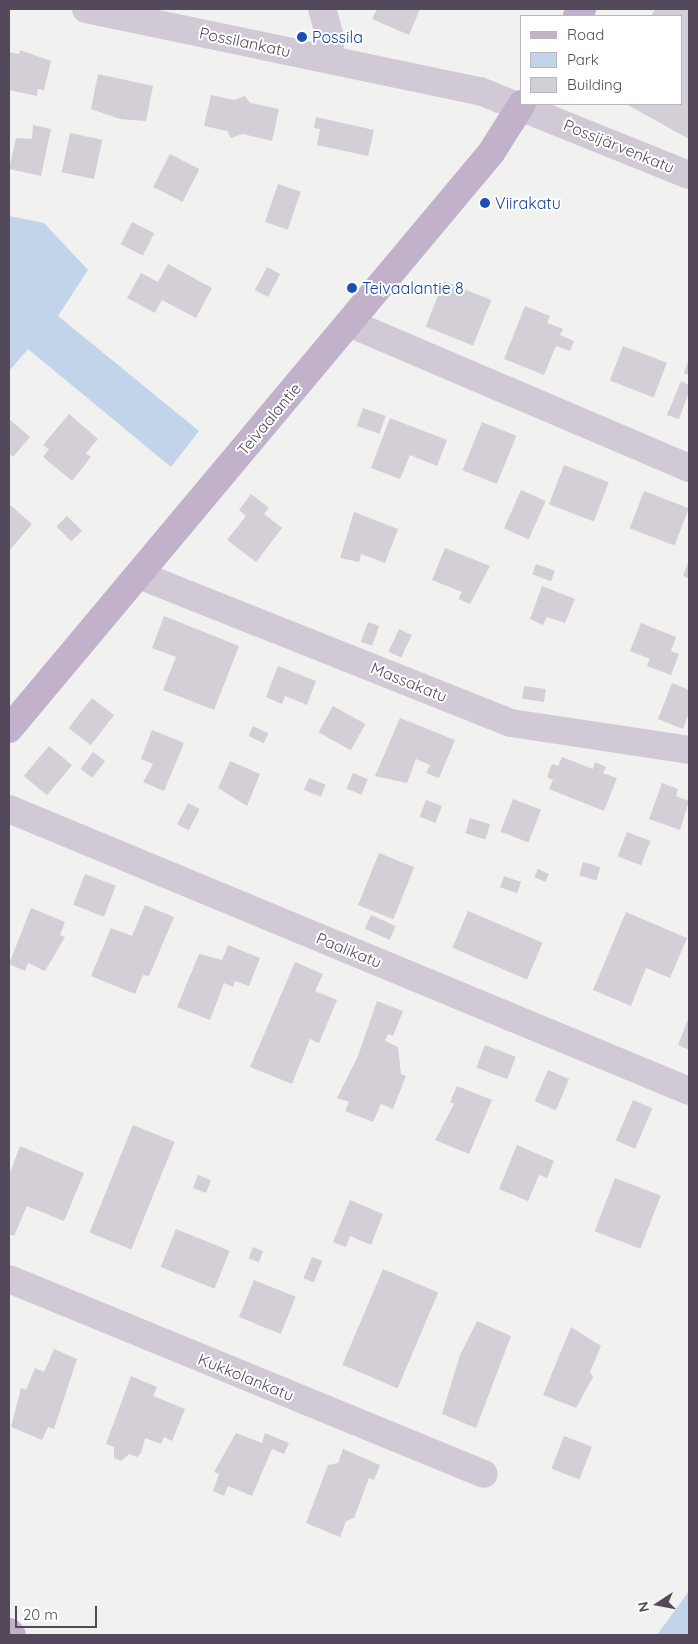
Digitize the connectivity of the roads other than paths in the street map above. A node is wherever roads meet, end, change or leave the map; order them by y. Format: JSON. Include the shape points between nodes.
{"nodes":[{"id":1,"x":86,"y":9,"type":"edge"},
{"id":2,"x":322,"y":9,"type":"edge"},
{"id":3,"x":327,"y":59,"type":"junction"},
{"id":4,"x":520,"y":105,"type":"edge"},
{"id":5,"x":521,"y":105,"type":"edge"},
{"id":6,"x":689,"y":175,"type":"edge"},
{"id":7,"x":349,"y":323,"type":"junction"},
{"id":8,"x":689,"y":468,"type":"edge"},
{"id":9,"x":139,"y":575,"type":"junction"},
{"id":10,"x":9,"y":729,"type":"edge"},
{"id":11,"x":689,"y":750,"type":"edge"},
{"id":12,"x":9,"y":809,"type":"edge"},
{"id":13,"x":689,"y":1090,"type":"edge"},
{"id":14,"x":9,"y":1279,"type":"edge"},
{"id":15,"x":484,"y":1474,"type":"dead end"},
{"id":16,"x":9,"y":1632,"type":"edge"},
{"id":17,"x":12,"y":1635,"type":"edge"}],
"edges":[{"from":1,"to":3,"type":"street","name":"Possilankatu"},
{"from":2,"to":3,"type":"street","via":[[330,40]]},
{"from":3,"to":4,"type":"street","name":"Possilankatu","via":[[480,91]]},
{"from":5,"to":6,"type":"street","name":"Possijärvenkatu"},
{"from":5,"to":7,"type":"main road","name":"Teivaalantie","via":[[491,153]]},
{"from":7,"to":8,"type":"street"},
{"from":7,"to":9,"type":"main road","name":"Teivaalantie"},
{"from":9,"to":10,"type":"main road","name":"Teivaalantie"},
{"from":9,"to":11,"type":"street","name":"Massakatu","via":[[511,723]]},
{"from":12,"to":13,"type":"street","name":"Paalikatu"},
{"from":14,"to":15,"type":"street","name":"Kukkolankatu"},
{"from":16,"to":17,"type":"main road"}]}
